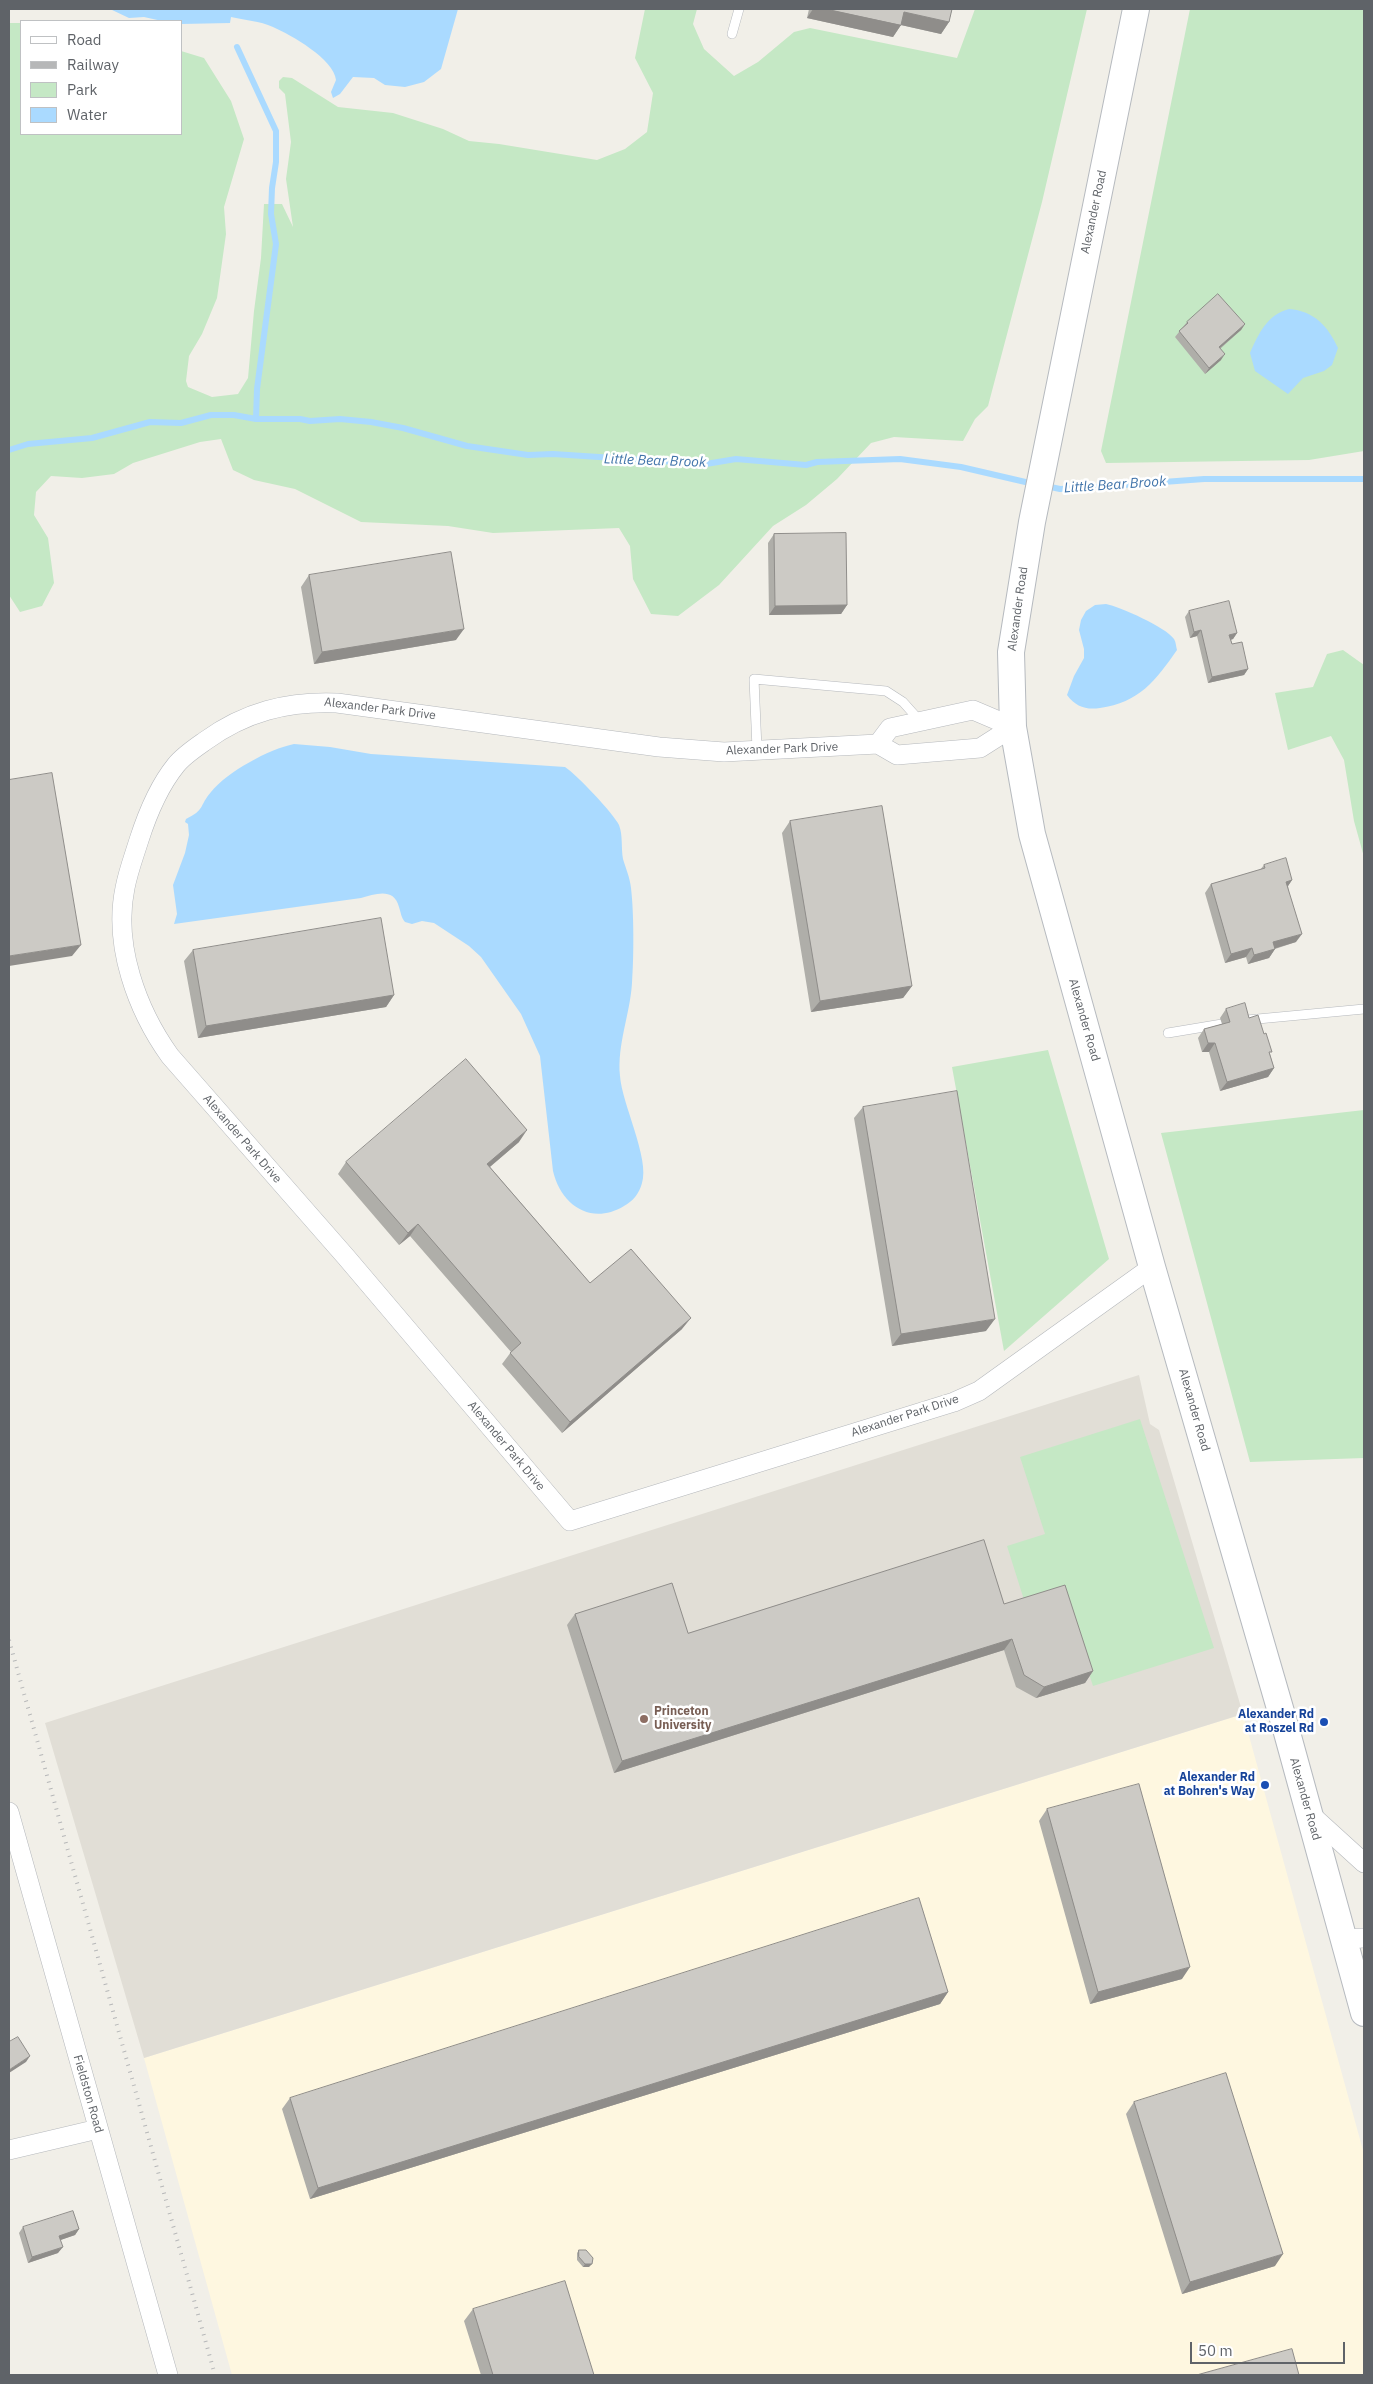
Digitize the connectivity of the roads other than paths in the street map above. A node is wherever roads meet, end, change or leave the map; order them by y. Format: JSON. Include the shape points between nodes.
{"nodes":[{"id":1,"x":739,"y":9,"type":"edge"},
{"id":2,"x":1135,"y":9,"type":"edge"},
{"id":3,"x":732,"y":34,"type":"dead end"},
{"id":4,"x":920,"y":721,"type":"junction"},
{"id":5,"x":1013,"y":727,"type":"junction"},
{"id":6,"x":878,"y":744,"type":"junction"},
{"id":7,"x":757,"y":749,"type":"junction"},
{"id":8,"x":1364,"y":1009,"type":"edge"},
{"id":9,"x":1241,"y":1020,"type":"edge"},
{"id":10,"x":1222,"y":1024,"type":"edge"},
{"id":11,"x":1168,"y":1033,"type":"dead end"},
{"id":12,"x":1152,"y":1267,"type":"junction"},
{"id":13,"x":9,"y":1812,"type":"edge"},
{"id":14,"x":1309,"y":1813,"type":"junction"},
{"id":15,"x":1364,"y":1863,"type":"edge"},
{"id":16,"x":1354,"y":1939,"type":"edge"},
{"id":17,"x":1364,"y":2013,"type":"edge"},
{"id":18,"x":98,"y":2129,"type":"junction"},
{"id":19,"x":9,"y":2150,"type":"edge"},
{"id":20,"x":168,"y":2375,"type":"edge"}],
"edges":[{"from":1,"to":3,"type":"lane"},
{"from":2,"to":5,"type":"street","name":"Alexander Road","via":[[1032,522],[1011,652]]},
{"from":4,"to":5,"type":"street","via":[[974,710]]},
{"from":4,"to":6,"type":"street","via":[[890,728]]},
{"from":4,"to":7,"type":"lane","via":[[903,702],[886,691],[754,679]]},
{"from":5,"to":6,"type":"street","name":"Alexander Park Drive","via":[[980,748],[898,755]]},
{"from":5,"to":12,"type":"street","name":"Alexander Road","via":[[1032,834]]},
{"from":6,"to":7,"type":"street","name":"Alexander Park Drive"},
{"from":7,"to":12,"type":"street","name":"Alexander Park Drive","via":[[724,752],[659,747],[337,703],[292,704],[253,714],[224,728],[176,765],[145,822],[124,889],[122,920],[126,954],[140,1006],[170,1056],[570,1521],[954,1402],[979,1391]]},
{"from":8,"to":9,"type":"lane"},
{"from":10,"to":11,"type":"lane"},
{"from":12,"to":14,"type":"street","name":"Alexander Road"},
{"from":13,"to":18,"type":"street","name":"Fieldston Road"},
{"from":14,"to":15,"type":"street"},
{"from":14,"to":16,"type":"street","name":"Alexander Road"},
{"from":16,"to":17,"type":"street","name":"Alexander Road"},
{"from":18,"to":19,"type":"street"},
{"from":18,"to":20,"type":"street","name":"Fieldston Road"}]}
